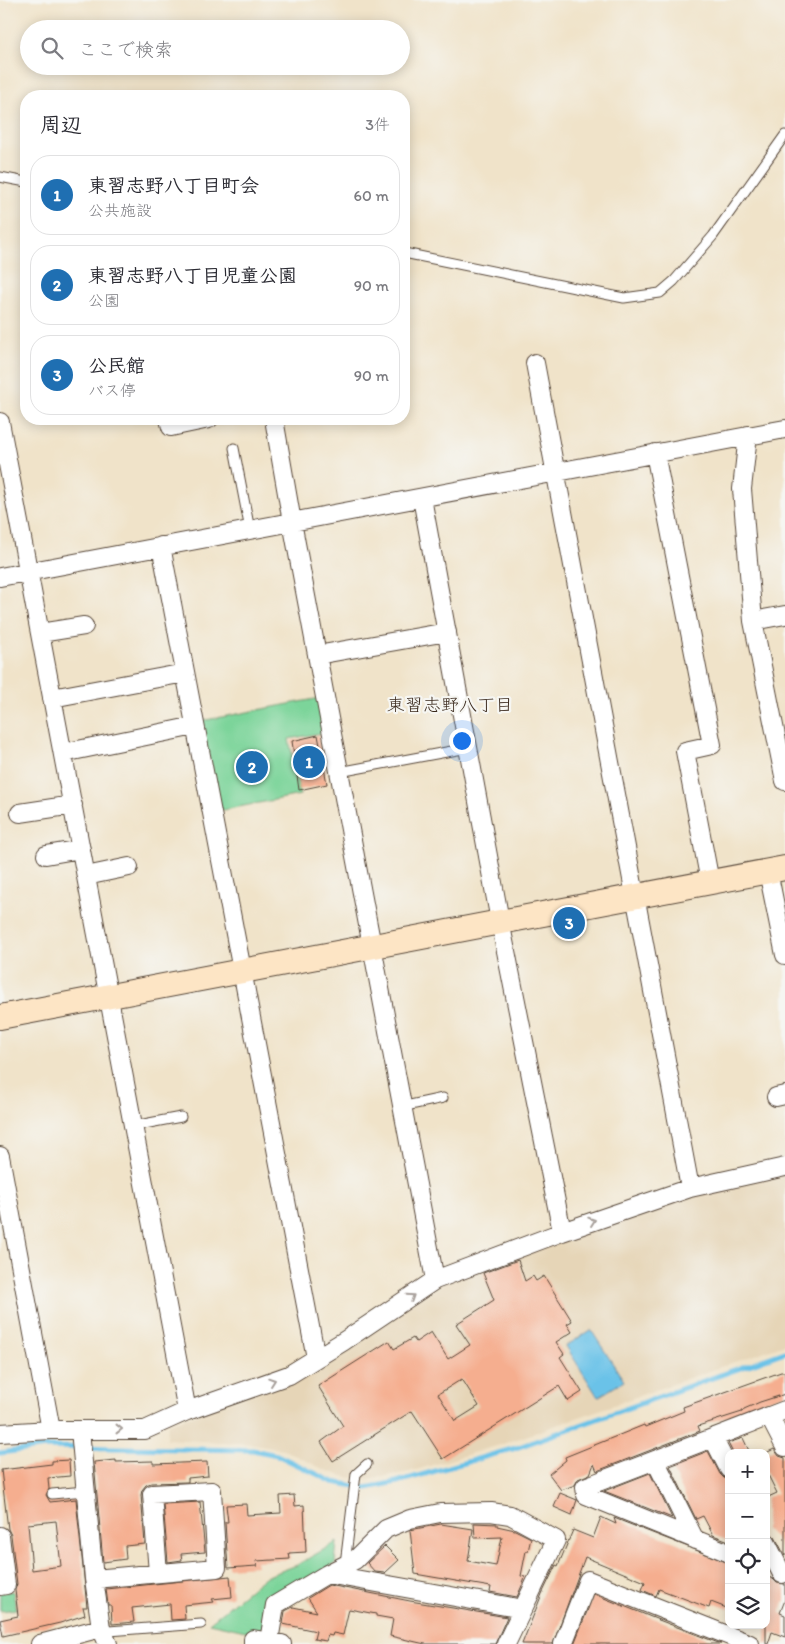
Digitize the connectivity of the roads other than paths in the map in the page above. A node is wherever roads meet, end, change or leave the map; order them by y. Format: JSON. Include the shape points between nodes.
{"nodes":[{"id":1,"x":785,"y":135,"type":"edge"},
{"id":2,"x":0,"y":177,"type":"edge"},
{"id":3,"x":20,"y":181,"type":"edge"},
{"id":4,"x":410,"y":254,"type":"edge"},
{"id":5,"x":535,"y":363,"type":"dead end"},
{"id":6,"x":0,"y":422,"type":"edge"},
{"id":7,"x":275,"y":425,"type":"edge"},
{"id":8,"x":785,"y":429,"type":"edge"},
{"id":9,"x":748,"y":435,"type":"junction"},
{"id":10,"x":234,"y":448,"type":"dead end"},
{"id":11,"x":655,"y":453,"type":"junction"},
{"id":12,"x":555,"y":472,"type":"junction"},
{"id":13,"x":422,"y":498,"type":"junction"},
{"id":14,"x":292,"y":522,"type":"junction"},
{"id":15,"x":250,"y":530,"type":"junction"},
{"id":16,"x":162,"y":546,"type":"junction"},
{"id":17,"x":28,"y":571,"type":"junction"},
{"id":18,"x":0,"y":577,"type":"edge"},
{"id":19,"x":785,"y":615,"type":"edge"},
{"id":20,"x":753,"y":621,"type":"junction"},
{"id":21,"x":84,"y":626,"type":"dead end"},
{"id":22,"x":446,"y":632,"type":"junction"},
{"id":23,"x":40,"y":633,"type":"junction"},
{"id":24,"x":317,"y":655,"type":"junction"},
{"id":25,"x":185,"y":673,"type":"junction"},
{"id":26,"x":52,"y":698,"type":"junction"},
{"id":27,"x":195,"y":726,"type":"junction"},
{"id":28,"x":468,"y":748,"type":"junction"},
{"id":29,"x":63,"y":753,"type":"junction"},
{"id":30,"x":339,"y":772,"type":"junction"},
{"id":31,"x":785,"y":781,"type":"edge"},
{"id":32,"x":73,"y":805,"type":"junction"},
{"id":33,"x":20,"y":813,"type":"dead end"},
{"id":34,"x":81,"y":849,"type":"junction"},
{"id":35,"x":46,"y":855,"type":"dead end"},
{"id":36,"x":129,"y":867,"type":"dead end"},
{"id":37,"x":776,"y":870,"type":"edge"},
{"id":38,"x":86,"y":876,"type":"junction"},
{"id":39,"x":710,"y":882,"type":"junction"},
{"id":40,"x":635,"y":896,"type":"junction"},
{"id":41,"x":500,"y":921,"type":"junction"},
{"id":42,"x":372,"y":947,"type":"junction"},
{"id":43,"x":785,"y":955,"type":"edge"},
{"id":44,"x":242,"y":971,"type":"junction"},
{"id":45,"x":108,"y":995,"type":"junction"},
{"id":46,"x":0,"y":1017,"type":"edge"},
{"id":47,"x":443,"y":1098,"type":"dead end"},
{"id":48,"x":402,"y":1107,"type":"junction"},
{"id":49,"x":181,"y":1117,"type":"dead end"},
{"id":50,"x":133,"y":1126,"type":"junction"},
{"id":51,"x":0,"y":1156,"type":"edge"},
{"id":52,"x":785,"y":1167,"type":"edge"},
{"id":53,"x":690,"y":1188,"type":"junction"},
{"id":54,"x":562,"y":1232,"type":"junction"},
{"id":55,"x":435,"y":1280,"type":"junction"},
{"id":56,"x":316,"y":1358,"type":"junction"},
{"id":57,"x":187,"y":1411,"type":"junction"},
{"id":58,"x":777,"y":1413,"type":"edge"},
{"id":59,"x":51,"y":1430,"type":"junction"},
{"id":60,"x":0,"y":1433,"type":"edge"},
{"id":61,"x":713,"y":1438,"type":"junction"},
{"id":62,"x":81,"y":1440,"type":"junction"},
{"id":63,"x":785,"y":1447,"type":"edge"},
{"id":64,"x":655,"y":1460,"type":"junction"},
{"id":65,"x":725,"y":1461,"type":"edge"},
{"id":66,"x":366,"y":1464,"type":"dead end"},
{"id":67,"x":86,"y":1491,"type":"junction"},
{"id":68,"x":52,"y":1494,"type":"dead end"},
{"id":69,"x":0,"y":1536,"type":"edge"},
{"id":70,"x":696,"y":1540,"type":"junction"},
{"id":71,"x":725,"y":1551,"type":"edge"},
{"id":72,"x":770,"y":1552,"type":"edge"},
{"id":73,"x":345,"y":1564,"type":"junction"},
{"id":74,"x":778,"y":1572,"type":"edge"},
{"id":75,"x":158,"y":1573,"type":"junction"},
{"id":76,"x":327,"y":1574,"type":"junction"},
{"id":77,"x":94,"y":1579,"type":"junction"},
{"id":78,"x":0,"y":1586,"type":"edge"},
{"id":79,"x":522,"y":1609,"type":"junction"},
{"id":80,"x":201,"y":1624,"type":"dead end"},
{"id":81,"x":104,"y":1636,"type":"edge"},
{"id":82,"x":268,"y":1643,"type":"edge"},
{"id":83,"x":40,"y":1644,"type":"edge"},
{"id":84,"x":506,"y":1644,"type":"edge"},
{"id":85,"x":563,"y":1644,"type":"edge"},
{"id":86,"x":750,"y":1644,"type":"edge"}],
"edges":[{"from":1,"to":4,"type":"lane","via":[[713,236],[660,293],[624,298]]},
{"from":2,"to":3,"type":"lane"},
{"from":5,"to":12,"type":"street"},
{"from":6,"to":17,"type":"street"},
{"from":7,"to":14,"type":"street"},
{"from":8,"to":9,"type":"street"},
{"from":9,"to":11,"type":"street"},
{"from":9,"to":20,"type":"street","via":[[742,489]]},
{"from":10,"to":15,"type":"lane"},
{"from":11,"to":12,"type":"street"},
{"from":11,"to":39,"type":"street","via":[[712,745],[685,751]]},
{"from":12,"to":13,"type":"street"},
{"from":12,"to":40,"type":"street"},
{"from":13,"to":14,"type":"street"},
{"from":13,"to":22,"type":"street"},
{"from":14,"to":15,"type":"street"},
{"from":14,"to":24,"type":"street"},
{"from":15,"to":16,"type":"street"},
{"from":16,"to":17,"type":"street"},
{"from":16,"to":25,"type":"street"},
{"from":17,"to":18,"type":"street"},
{"from":17,"to":23,"type":"street"},
{"from":19,"to":20,"type":"street"},
{"from":20,"to":31,"type":"street"},
{"from":21,"to":23,"type":"street"},
{"from":22,"to":24,"type":"street"},
{"from":22,"to":28,"type":"street"},
{"from":23,"to":26,"type":"street"},
{"from":24,"to":30,"type":"street"},
{"from":25,"to":26,"type":"street"},
{"from":25,"to":27,"type":"street"},
{"from":26,"to":29,"type":"street"},
{"from":27,"to":29,"type":"street"},
{"from":27,"to":44,"type":"street"},
{"from":28,"to":30,"type":"lane"},
{"from":28,"to":41,"type":"street"},
{"from":29,"to":32,"type":"street"},
{"from":30,"to":42,"type":"street"},
{"from":32,"to":33,"type":"street"},
{"from":32,"to":34,"type":"street"},
{"from":34,"to":35,"type":"street"},
{"from":34,"to":38,"type":"street"},
{"from":36,"to":38,"type":"street"},
{"from":37,"to":39,"type":"street"},
{"from":37,"to":43,"type":"street"},
{"from":38,"to":45,"type":"street"},
{"from":39,"to":40,"type":"street"},
{"from":40,"to":41,"type":"street"},
{"from":40,"to":53,"type":"street"},
{"from":41,"to":42,"type":"street"},
{"from":41,"to":54,"type":"street"},
{"from":42,"to":44,"type":"street"},
{"from":42,"to":48,"type":"street"},
{"from":44,"to":45,"type":"street"},
{"from":44,"to":56,"type":"street"},
{"from":45,"to":46,"type":"street"},
{"from":45,"to":50,"type":"street"},
{"from":47,"to":48,"type":"lane"},
{"from":48,"to":55,"type":"street"},
{"from":49,"to":50,"type":"lane"},
{"from":50,"to":57,"type":"street"},
{"from":51,"to":59,"type":"street"},
{"from":52,"to":53,"type":"street"},
{"from":54,"to":53,"type":"street","one_way":true},
{"from":54,"to":55,"type":"street"},
{"from":56,"to":55,"type":"street","one_way":true},
{"from":57,"to":56,"type":"street","one_way":true,"via":[[289,1375]]},
{"from":62,"to":57,"type":"street","one_way":true,"via":[[145,1430]]},
{"from":58,"to":61,"type":"street"},
{"from":58,"to":63,"type":"street"},
{"from":59,"to":60,"type":"street"},
{"from":59,"to":62,"type":"street"},
{"from":61,"to":64,"type":"street"},
{"from":61,"to":65,"type":"street"},
{"from":62,"to":67,"type":"street"},
{"from":64,"to":70,"type":"street"},
{"from":64,"to":70,"type":"street","via":[[585,1487],[586,1495]]},
{"from":66,"to":73,"type":"lane","via":[[356,1474]]},
{"from":67,"to":68,"type":"lane"},
{"from":67,"to":77,"type":"street"},
{"from":69,"to":78,"type":"street","via":[[6,1585]]},
{"from":70,"to":71,"type":"street"},
{"from":72,"to":74,"type":"street"},
{"from":73,"to":76,"type":"street"},
{"from":73,"to":79,"type":"street","via":[[355,1560],[386,1529],[410,1519],[440,1513],[491,1512],[510,1516],[556,1540]]},
{"from":75,"to":75,"type":"street","via":[[217,1568],[212,1490],[152,1494]]},
{"from":75,"to":77,"type":"street"},
{"from":76,"to":79,"type":"street"},
{"from":76,"to":82,"type":"street","via":[[275,1605]]},
{"from":77,"to":81,"type":"street"},
{"from":79,"to":84,"type":"street"},
{"from":80,"to":81,"type":"lane","via":[[109,1631]]},
{"from":81,"to":83,"type":"street"},
{"from":85,"to":86,"type":"street","via":[[588,1580]]}]}
